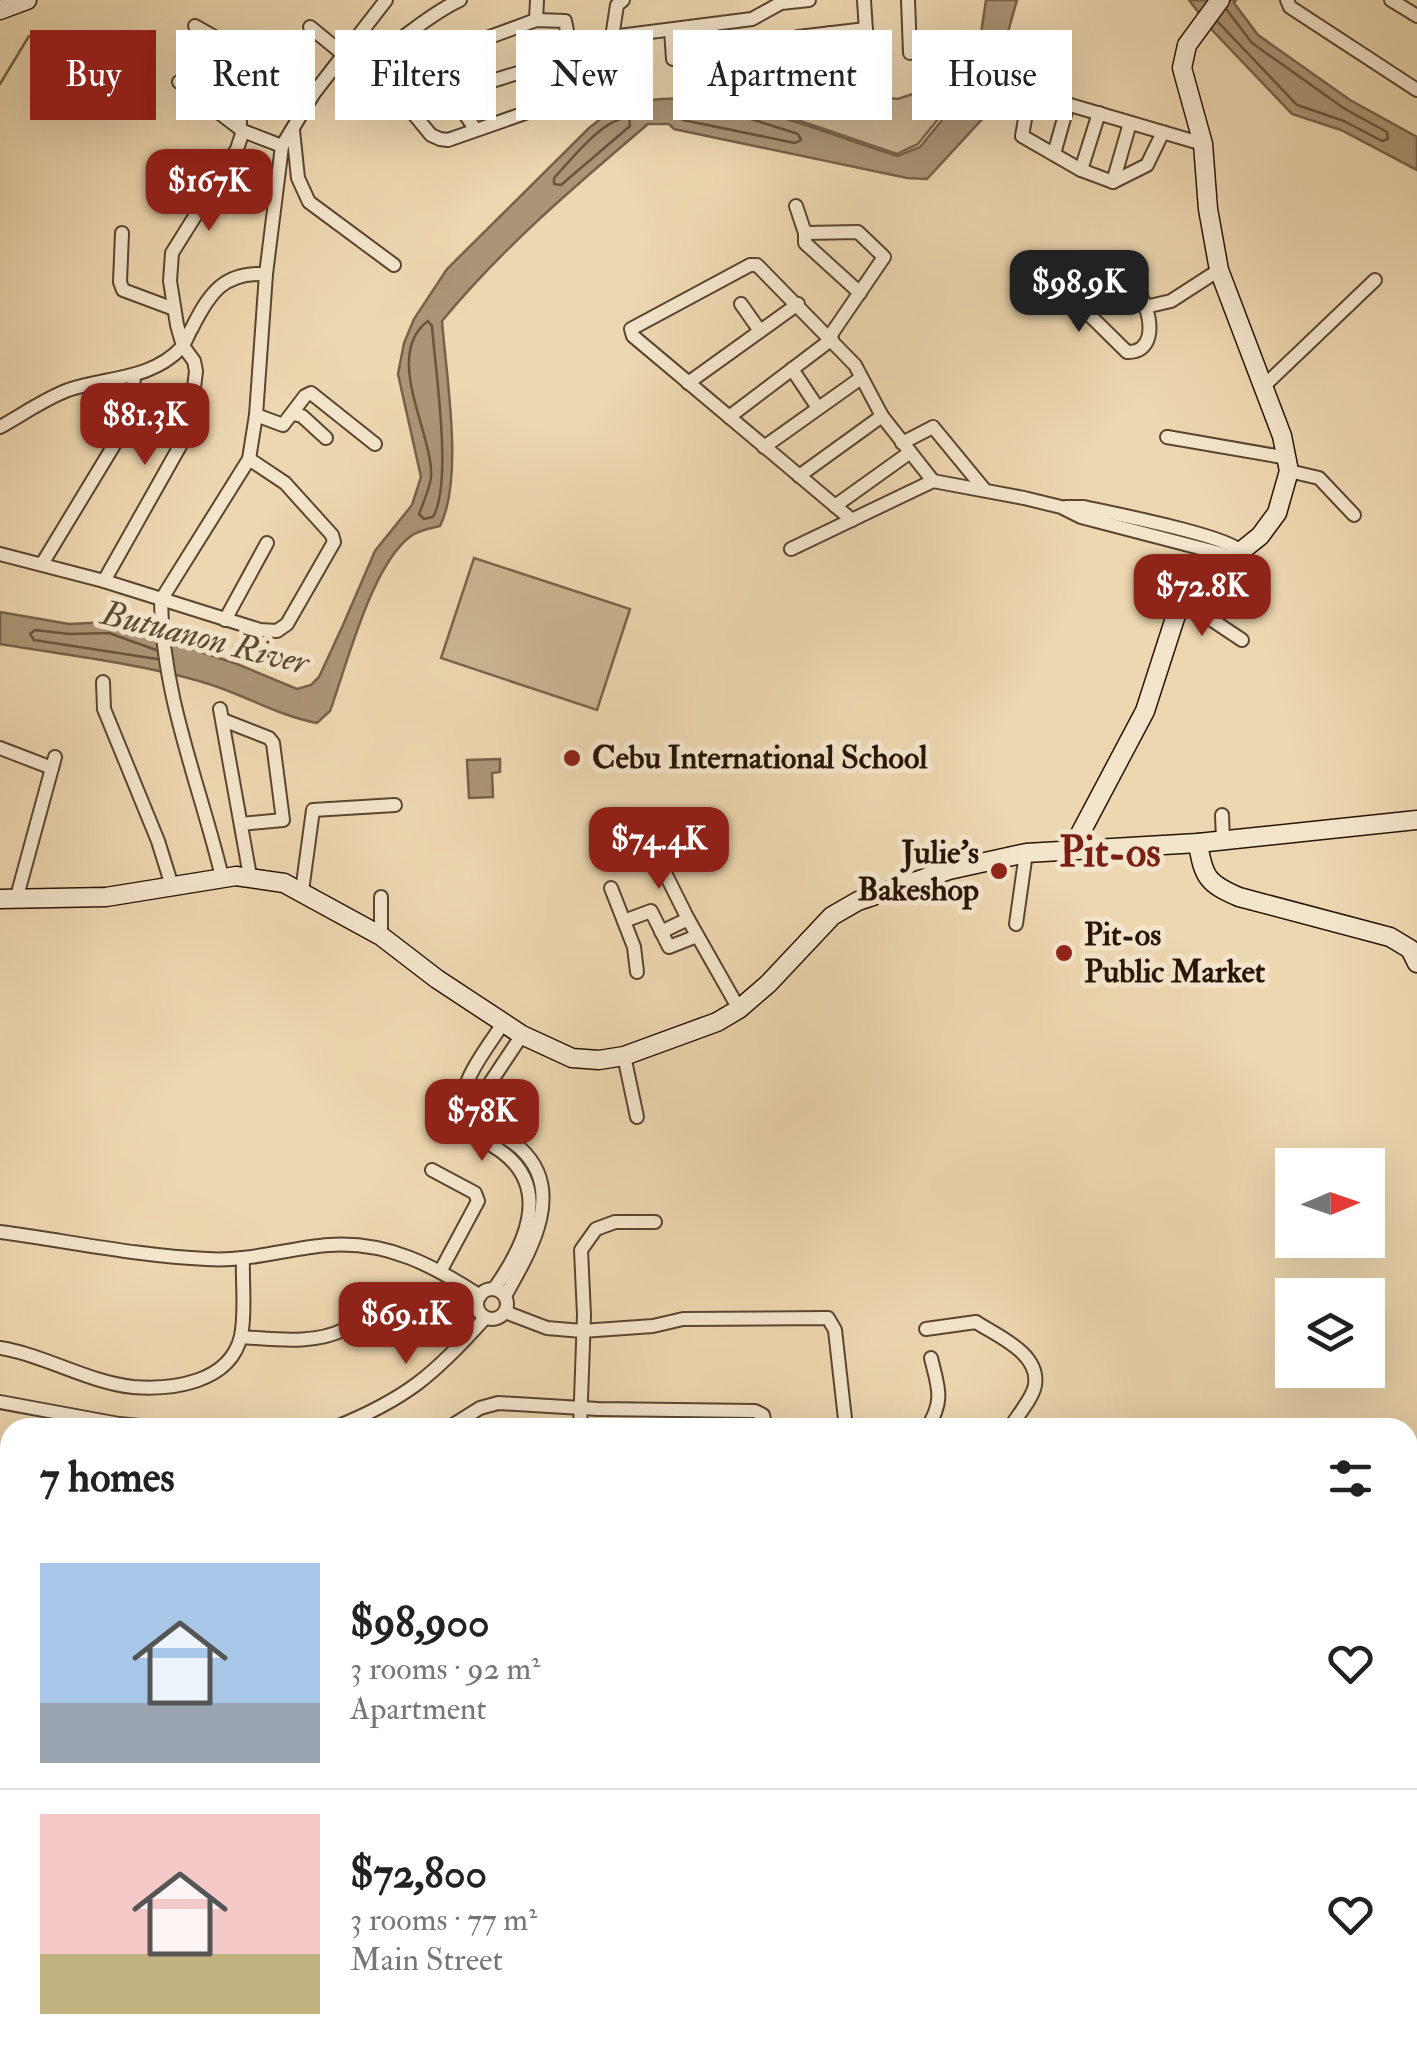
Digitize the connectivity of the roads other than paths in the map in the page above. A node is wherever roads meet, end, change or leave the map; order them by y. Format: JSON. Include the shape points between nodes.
{"nodes":[{"id":1,"x":27,"y":0,"type":"edge"},
{"id":2,"x":386,"y":0,"type":"edge"},
{"id":3,"x":460,"y":0,"type":"edge"},
{"id":4,"x":537,"y":0,"type":"edge"},
{"id":5,"x":623,"y":0,"type":"edge"},
{"id":6,"x":808,"y":0,"type":"edge"},
{"id":7,"x":864,"y":0,"type":"edge"},
{"id":8,"x":908,"y":0,"type":"edge"},
{"id":9,"x":1220,"y":0,"type":"edge"},
{"id":10,"x":1287,"y":0,"type":"edge"},
{"id":11,"x":1391,"y":0,"type":"edge"},
{"id":12,"x":0,"y":10,"type":"edge"},
{"id":13,"x":1417,"y":16,"type":"edge"},
{"id":14,"x":536,"y":20,"type":"junction"},
{"id":15,"x":711,"y":24,"type":"junction"},
{"id":16,"x":195,"y":26,"type":"dead end"},
{"id":17,"x":310,"y":28,"type":"dead end"},
{"id":18,"x":866,"y":29,"type":"joint"},
{"id":19,"x":362,"y":30,"type":"edge"},
{"id":20,"x":416,"y":30,"type":"edge"},
{"id":21,"x":567,"y":30,"type":"edge"},
{"id":22,"x":613,"y":30,"type":"edge"},
{"id":23,"x":671,"y":30,"type":"junction"},
{"id":24,"x":712,"y":30,"type":"edge"},
{"id":25,"x":857,"y":30,"type":"edge"},
{"id":26,"x":653,"y":32,"type":"edge"},
{"id":27,"x":496,"y":35,"type":"edge"},
{"id":28,"x":335,"y":48,"type":"edge"},
{"id":29,"x":910,"y":53,"type":"dead end"},
{"id":30,"x":673,"y":59,"type":"dead end"},
{"id":31,"x":335,"y":65,"type":"edge"},
{"id":32,"x":1417,"y":90,"type":"edge"},
{"id":33,"x":1072,"y":105,"type":"edge"},
{"id":34,"x":1099,"y":113,"type":"junction"},
{"id":35,"x":516,"y":115,"type":"edge"},
{"id":36,"x":230,"y":120,"type":"edge"},
{"id":37,"x":419,"y":120,"type":"edge"},
{"id":38,"x":469,"y":120,"type":"edge"},
{"id":39,"x":1025,"y":120,"type":"edge"},
{"id":40,"x":1064,"y":120,"type":"edge"},
{"id":41,"x":1130,"y":122,"type":"junction"},
{"id":42,"x":242,"y":129,"type":"junction"},
{"id":43,"x":475,"y":129,"type":"junction"},
{"id":44,"x":294,"y":130,"type":"junction"},
{"id":45,"x":1164,"y":132,"type":"junction"},
{"id":46,"x":1204,"y":144,"type":"junction"},
{"id":47,"x":282,"y":146,"type":"junction"},
{"id":48,"x":1054,"y":154,"type":"junction"},
{"id":49,"x":1082,"y":170,"type":"junction"},
{"id":50,"x":1114,"y":182,"type":"junction"},
{"id":51,"x":796,"y":206,"type":"dead end"},
{"id":52,"x":122,"y":232,"type":"dead end"},
{"id":53,"x":805,"y":233,"type":"junction"},
{"id":54,"x":394,"y":265,"type":"dead end"},
{"id":55,"x":1218,"y":270,"type":"junction"},
{"id":56,"x":266,"y":274,"type":"junction"},
{"id":57,"x":1375,"y":280,"type":"dead end"},
{"id":58,"x":860,"y":293,"type":"junction"},
{"id":59,"x":741,"y":304,"type":"dead end"},
{"id":60,"x":798,"y":304,"type":"junction"},
{"id":61,"x":1145,"y":307,"type":"junction"},
{"id":62,"x":174,"y":309,"type":"junction"},
{"id":63,"x":760,"y":331,"type":"junction"},
{"id":64,"x":831,"y":338,"type":"junction"},
{"id":65,"x":183,"y":346,"type":"junction"},
{"id":66,"x":792,"y":369,"type":"junction"},
{"id":67,"x":134,"y":375,"type":"junction"},
{"id":68,"x":860,"y":378,"type":"junction"},
{"id":69,"x":688,"y":383,"type":"junction"},
{"id":70,"x":1264,"y":386,"type":"junction"},
{"id":71,"x":818,"y":408,"type":"junction"},
{"id":72,"x":293,"y":414,"type":"junction"},
{"id":73,"x":256,"y":415,"type":"junction"},
{"id":74,"x":882,"y":416,"type":"junction"},
{"id":75,"x":729,"y":417,"type":"junction"},
{"id":76,"x":0,"y":427,"type":"edge"},
{"id":77,"x":1167,"y":437,"type":"dead end"},
{"id":78,"x":326,"y":438,"type":"dead end"},
{"id":79,"x":375,"y":444,"type":"dead end"},
{"id":80,"x":764,"y":446,"type":"junction"},
{"id":81,"x":906,"y":448,"type":"junction"},
{"id":82,"x":249,"y":459,"type":"junction"},
{"id":83,"x":1289,"y":464,"type":"junction"},
{"id":84,"x":799,"y":476,"type":"junction"},
{"id":85,"x":933,"y":481,"type":"junction"},
{"id":86,"x":984,"y":489,"type":"junction"},
{"id":87,"x":835,"y":506,"type":"junction"},
{"id":88,"x":1354,"y":515,"type":"dead end"},
{"id":89,"x":852,"y":520,"type":"junction"},
{"id":90,"x":268,"y":543,"type":"dead end"},
{"id":91,"x":791,"y":549,"type":"dead end"},
{"id":92,"x":0,"y":554,"type":"edge"},
{"id":93,"x":1234,"y":556,"type":"junction"},
{"id":94,"x":42,"y":564,"type":"junction"},
{"id":95,"x":104,"y":582,"type":"junction"},
{"id":96,"x":161,"y":600,"type":"junction"},
{"id":97,"x":1185,"y":602,"type":"junction"},
{"id":98,"x":225,"y":620,"type":"junction"},
{"id":99,"x":1242,"y":640,"type":"dead end"},
{"id":100,"x":103,"y":682,"type":"dead end"},
{"id":101,"x":0,"y":748,"type":"edge"},
{"id":102,"x":395,"y":805,"type":"dead end"},
{"id":103,"x":1222,"y":816,"type":"dead end"},
{"id":104,"x":1417,"y":820,"type":"edge"},
{"id":105,"x":241,"y":824,"type":"junction"},
{"id":106,"x":645,"y":833,"type":"dead end"},
{"id":107,"x":1223,"y":840,"type":"junction"},
{"id":108,"x":1198,"y":843,"type":"junction"},
{"id":109,"x":1072,"y":849,"type":"junction"},
{"id":110,"x":1026,"y":853,"type":"junction"},
{"id":111,"x":250,"y":876,"type":"junction"},
{"id":112,"x":222,"y":877,"type":"junction"},
{"id":113,"x":172,"y":886,"type":"junction"},
{"id":114,"x":611,"y":888,"type":"dead end"},
{"id":115,"x":302,"y":891,"type":"junction"},
{"id":116,"x":381,"y":896,"type":"dead end"},
{"id":117,"x":8,"y":899,"type":"edge"},
{"id":118,"x":688,"y":919,"type":"junction"},
{"id":119,"x":624,"y":922,"type":"junction"},
{"id":120,"x":1016,"y":924,"type":"dead end"},
{"id":121,"x":661,"y":932,"type":"junction"},
{"id":122,"x":381,"y":936,"type":"junction"},
{"id":123,"x":697,"y":936,"type":"junction"},
{"id":124,"x":1417,"y":963,"type":"edge"},
{"id":125,"x":637,"y":972,"type":"dead end"},
{"id":126,"x":740,"y":1008,"type":"junction"},
{"id":127,"x":503,"y":1023,"type":"junction"},
{"id":128,"x":522,"y":1034,"type":"junction"},
{"id":129,"x":624,"y":1056,"type":"junction"},
{"id":130,"x":468,"y":1081,"type":"junction"},
{"id":131,"x":486,"y":1089,"type":"junction"},
{"id":132,"x":637,"y":1117,"type":"dead end"},
{"id":133,"x":432,"y":1170,"type":"dead end"},
{"id":134,"x":655,"y":1222,"type":"dead end"},
{"id":135,"x":0,"y":1232,"type":"edge"},
{"id":136,"x":529,"y":1240,"type":"junction"},
{"id":137,"x":243,"y":1259,"type":"junction"},
{"id":138,"x":441,"y":1270,"type":"junction"},
{"id":139,"x":500,"y":1293,"type":"junction"},
{"id":140,"x":480,"y":1296,"type":"junction"},
{"id":141,"x":505,"y":1312,"type":"junction"},
{"id":142,"x":485,"y":1318,"type":"junction"},
{"id":143,"x":345,"y":1329,"type":"dead end"},
{"id":144,"x":926,"y":1330,"type":"dead end"},
{"id":145,"x":582,"y":1331,"type":"junction"},
{"id":146,"x":241,"y":1336,"type":"junction"},
{"id":147,"x":0,"y":1348,"type":"edge"},
{"id":148,"x":930,"y":1358,"type":"dead end"},
{"id":149,"x":0,"y":1402,"type":"edge"},
{"id":150,"x":580,"y":1408,"type":"junction"},
{"id":151,"x":87,"y":1418,"type":"edge"},
{"id":152,"x":356,"y":1418,"type":"edge"},
{"id":153,"x":464,"y":1418,"type":"edge"},
{"id":154,"x":580,"y":1418,"type":"edge"},
{"id":155,"x":764,"y":1418,"type":"edge"},
{"id":156,"x":845,"y":1418,"type":"edge"},
{"id":157,"x":933,"y":1418,"type":"edge"},
{"id":158,"x":1016,"y":1418,"type":"edge"}],
"edges":[{"from":1,"to":12,"type":"main road"},
{"from":2,"to":19,"type":"street"},
{"from":3,"to":20,"type":"street"},
{"from":4,"to":14,"type":"street"},
{"from":5,"to":22,"type":"street"},
{"from":6,"to":15,"type":"street"},
{"from":7,"to":18,"type":"street"},
{"from":8,"to":29,"type":"street"},
{"from":9,"to":46,"type":"main road","via":[[1186,45],[1182,68]]},
{"from":10,"to":32,"type":"street"},
{"from":11,"to":13,"type":"street"},
{"from":14,"to":21,"type":"street","via":[[565,21]]},
{"from":14,"to":27,"type":"street"},
{"from":15,"to":23,"type":"street"},
{"from":15,"to":24,"type":"street"},
{"from":16,"to":42,"type":"street","via":[[239,52]]},
{"from":17,"to":28,"type":"street"},
{"from":18,"to":25,"type":"street"},
{"from":23,"to":26,"type":"street"},
{"from":23,"to":30,"type":"street"},
{"from":31,"to":44,"type":"street"},
{"from":33,"to":34,"type":"street"},
{"from":34,"to":41,"type":"street"},
{"from":34,"to":49,"type":"street"},
{"from":35,"to":43,"type":"street"},
{"from":36,"to":42,"type":"street"},
{"from":37,"to":43,"type":"street","via":[[440,140]]},
{"from":38,"to":43,"type":"street"},
{"from":39,"to":48,"type":"street","via":[[1022,136]]},
{"from":40,"to":48,"type":"street"},
{"from":41,"to":45,"type":"street"},
{"from":41,"to":50,"type":"street"},
{"from":42,"to":47,"type":"street"},
{"from":42,"to":62,"type":"street","via":[[237,149],[172,253]]},
{"from":44,"to":47,"type":"street"},
{"from":44,"to":54,"type":"street","via":[[298,178],[308,202]]},
{"from":45,"to":46,"type":"street"},
{"from":45,"to":50,"type":"street","via":[[1147,165]]},
{"from":46,"to":55,"type":"main road"},
{"from":47,"to":56,"type":"street"},
{"from":48,"to":49,"type":"street"},
{"from":49,"to":50,"type":"street"},
{"from":51,"to":53,"type":"street"},
{"from":52,"to":62,"type":"street","via":[[123,290]]},
{"from":53,"to":58,"type":"street","via":[[804,244]]},
{"from":53,"to":58,"type":"street","via":[[858,232],[884,258]]},
{"from":55,"to":61,"type":"street","via":[[1171,301]]},
{"from":55,"to":70,"type":"main road"},
{"from":56,"to":65,"type":"street","via":[[233,276],[222,284]]},
{"from":56,"to":73,"type":"street"},
{"from":57,"to":70,"type":"street"},
{"from":58,"to":64,"type":"street"},
{"from":59,"to":63,"type":"street"},
{"from":60,"to":63,"type":"street"},
{"from":60,"to":64,"type":"street"},
{"from":60,"to":69,"type":"street","via":[[755,264],[632,329],[632,336]]},
{"from":61,"to":61,"type":"street","via":[[1149,339],[1142,350],[1127,352],[1057,291],[1081,269],[1106,262],[1137,286]]},
{"from":62,"to":65,"type":"street"},
{"from":63,"to":69,"type":"street"},
{"from":64,"to":66,"type":"street"},
{"from":64,"to":68,"type":"street"},
{"from":65,"to":67,"type":"street"},
{"from":65,"to":95,"type":"street","via":[[196,371],[189,430]]},
{"from":66,"to":71,"type":"street"},
{"from":66,"to":75,"type":"street"},
{"from":67,"to":76,"type":"street","via":[[72,389]]},
{"from":67,"to":94,"type":"street","via":[[131,417]]},
{"from":68,"to":71,"type":"street"},
{"from":68,"to":74,"type":"street"},
{"from":69,"to":75,"type":"street"},
{"from":70,"to":83,"type":"main road"},
{"from":71,"to":80,"type":"street"},
{"from":72,"to":73,"type":"street","via":[[283,425]]},
{"from":72,"to":78,"type":"street"},
{"from":72,"to":79,"type":"street","via":[[311,393]]},
{"from":73,"to":82,"type":"street"},
{"from":74,"to":81,"type":"street"},
{"from":74,"to":84,"type":"street"},
{"from":75,"to":80,"type":"street"},
{"from":77,"to":83,"type":"street"},
{"from":80,"to":84,"type":"street"},
{"from":81,"to":85,"type":"street"},
{"from":81,"to":86,"type":"street","via":[[934,427]]},
{"from":81,"to":87,"type":"street"},
{"from":82,"to":96,"type":"street"},
{"from":82,"to":98,"type":"street","via":[[285,483],[334,542],[287,624],[277,631]]},
{"from":83,"to":88,"type":"street","via":[[1319,478]]},
{"from":83,"to":93,"type":"main road","via":[[1270,524]]},
{"from":84,"to":87,"type":"street"},
{"from":85,"to":86,"type":"street"},
{"from":85,"to":89,"type":"street"},
{"from":86,"to":93,"type":"street","via":[[1235,544]]},
{"from":87,"to":89,"type":"street"},
{"from":89,"to":91,"type":"street"},
{"from":90,"to":98,"type":"street"},
{"from":92,"to":94,"type":"street"},
{"from":93,"to":97,"type":"main road"},
{"from":94,"to":95,"type":"street"},
{"from":95,"to":96,"type":"street"},
{"from":96,"to":98,"type":"street"},
{"from":96,"to":112,"type":"street","via":[[168,676]]},
{"from":97,"to":99,"type":"street"},
{"from":97,"to":109,"type":"main road","via":[[1167,636],[1145,710]]},
{"from":100,"to":113,"type":"street","via":[[104,709]]},
{"from":101,"to":117,"type":"street","via":[[53,762]]},
{"from":102,"to":115,"type":"street","via":[[313,810]]},
{"from":103,"to":107,"type":"street"},
{"from":104,"to":107,"type":"main road"},
{"from":105,"to":105,"type":"street","via":[[283,820],[273,743],[221,715]]},
{"from":105,"to":111,"type":"street"},
{"from":106,"to":118,"type":"street"},
{"from":107,"to":108,"type":"main road"},
{"from":108,"to":109,"type":"main road"},
{"from":108,"to":124,"type":"main road","via":[[1202,870],[1216,888],[1390,938],[1410,949]]},
{"from":109,"to":110,"type":"main road"},
{"from":110,"to":120,"type":"street"},
{"from":110,"to":126,"type":"main road","via":[[858,901],[832,916]]},
{"from":111,"to":112,"type":"main road"},
{"from":111,"to":115,"type":"main road"},
{"from":112,"to":113,"type":"main road"},
{"from":113,"to":117,"type":"main road","via":[[106,898]]},
{"from":114,"to":119,"type":"street"},
{"from":115,"to":122,"type":"main road"},
{"from":116,"to":122,"type":"street"},
{"from":118,"to":121,"type":"street"},
{"from":118,"to":123,"type":"street"},
{"from":119,"to":121,"type":"street","via":[[651,911]]},
{"from":119,"to":125,"type":"street"},
{"from":121,"to":123,"type":"street","via":[[670,948]]},
{"from":122,"to":127,"type":"main road"},
{"from":123,"to":126,"type":"street"},
{"from":126,"to":129,"type":"main road"},
{"from":127,"to":128,"type":"main road"},
{"from":127,"to":130,"type":"street"},
{"from":128,"to":129,"type":"main road","via":[[572,1058]]},
{"from":128,"to":131,"type":"street"},
{"from":129,"to":132,"type":"street"},
{"from":130,"to":131,"type":"street"},
{"from":130,"to":136,"type":"street","via":[[464,1114],[471,1128],[525,1178]]},
{"from":131,"to":136,"type":"street","via":[[479,1112],[485,1123],[520,1148],[539,1181],[543,1212]]},
{"from":133,"to":138,"type":"street","via":[[478,1201]]},
{"from":134,"to":145,"type":"street","via":[[596,1229],[582,1250]]},
{"from":135,"to":137,"type":"street","via":[[206,1260]]},
{"from":136,"to":139,"type":"street"},
{"from":137,"to":138,"type":"street","via":[[360,1246]]},
{"from":137,"to":146,"type":"street"},
{"from":138,"to":140,"type":"street"},
{"from":139,"to":140,"type":"street"},
{"from":139,"to":141,"type":"street"},
{"from":140,"to":142,"type":"street","via":[[478,1310]]},
{"from":141,"to":142,"type":"street"},
{"from":141,"to":145,"type":"street","via":[[547,1328]]},
{"from":142,"to":152,"type":"street","via":[[440,1369]]},
{"from":143,"to":146,"type":"street","via":[[330,1337],[288,1340]]},
{"from":144,"to":158,"type":"street","via":[[976,1322],[1020,1350],[1032,1364],[1035,1386]]},
{"from":145,"to":150,"type":"street"},
{"from":145,"to":156,"type":"street","via":[[684,1320],[828,1318]]},
{"from":146,"to":147,"type":"street","via":[[214,1374],[180,1386],[132,1386]]},
{"from":148,"to":157,"type":"street","via":[[940,1396]]},
{"from":149,"to":151,"type":"street"},
{"from":150,"to":153,"type":"street","via":[[498,1403]]},
{"from":150,"to":154,"type":"street"},
{"from":150,"to":155,"type":"street","via":[[755,1411]]}]}
